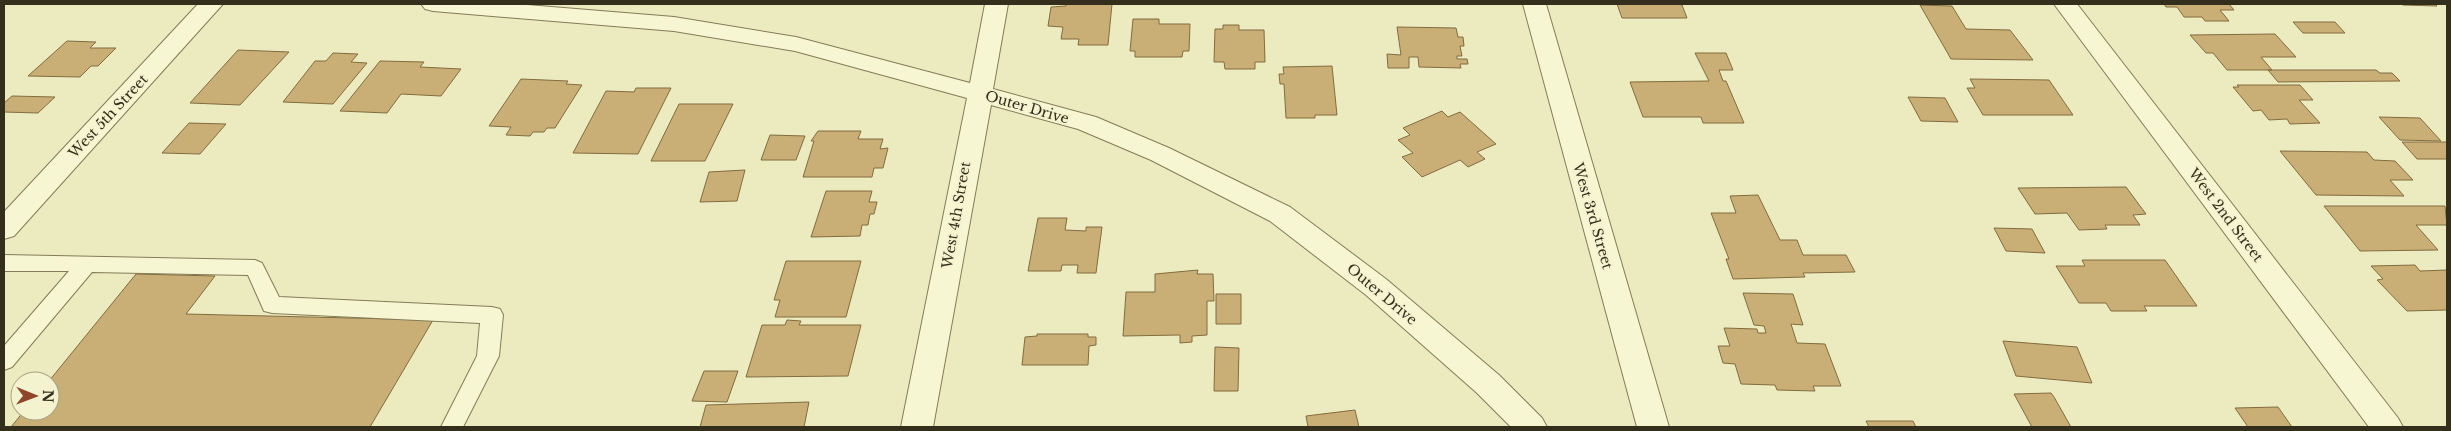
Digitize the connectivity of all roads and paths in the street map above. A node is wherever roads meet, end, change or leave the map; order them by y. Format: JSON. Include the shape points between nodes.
{"nodes":[{"id":1,"x":211,"y":4,"type":"edge"},
{"id":2,"x":433,"y":4,"type":"edge"},
{"id":3,"x":997,"y":4,"type":"edge"},
{"id":4,"x":1534,"y":4,"type":"edge"},
{"id":5,"x":2065,"y":4,"type":"edge"},
{"id":6,"x":979,"y":93,"type":"junction"},
{"id":7,"x":4,"y":228,"type":"edge"},
{"id":8,"x":4,"y":263,"type":"edge"},
{"id":9,"x":88,"y":264,"type":"junction"},
{"id":10,"x":4,"y":361,"type":"edge"},
{"id":11,"x":452,"y":427,"type":"edge"},
{"id":12,"x":917,"y":427,"type":"edge"},
{"id":13,"x":1531,"y":427,"type":"edge"},
{"id":14,"x":1653,"y":427,"type":"edge"},
{"id":15,"x":2387,"y":427,"type":"edge"}],
"edges":[{"from":1,"to":7,"type":"street","name":"West 5th Street"},
{"from":2,"to":6,"type":"street","name":"Outer Drive","via":[[684,26],[796,44]]},
{"from":3,"to":6,"type":"street","name":"West 4th Street"},
{"from":4,"to":14,"type":"street","name":"West 3rd Street"},
{"from":5,"to":15,"type":"street","name":"West 2nd Street"},
{"from":6,"to":12,"type":"street","name":"West 4th Street"},
{"from":6,"to":13,"type":"street","name":"Outer Drive","via":[[1086,123],[1160,154],[1280,214],[1376,287],[1488,384]]},
{"from":8,"to":9,"type":"lane"},
{"from":9,"to":10,"type":"lane"},
{"from":9,"to":11,"type":"lane","via":[[255,268],[272,305],[492,316],[488,356]]}]}
